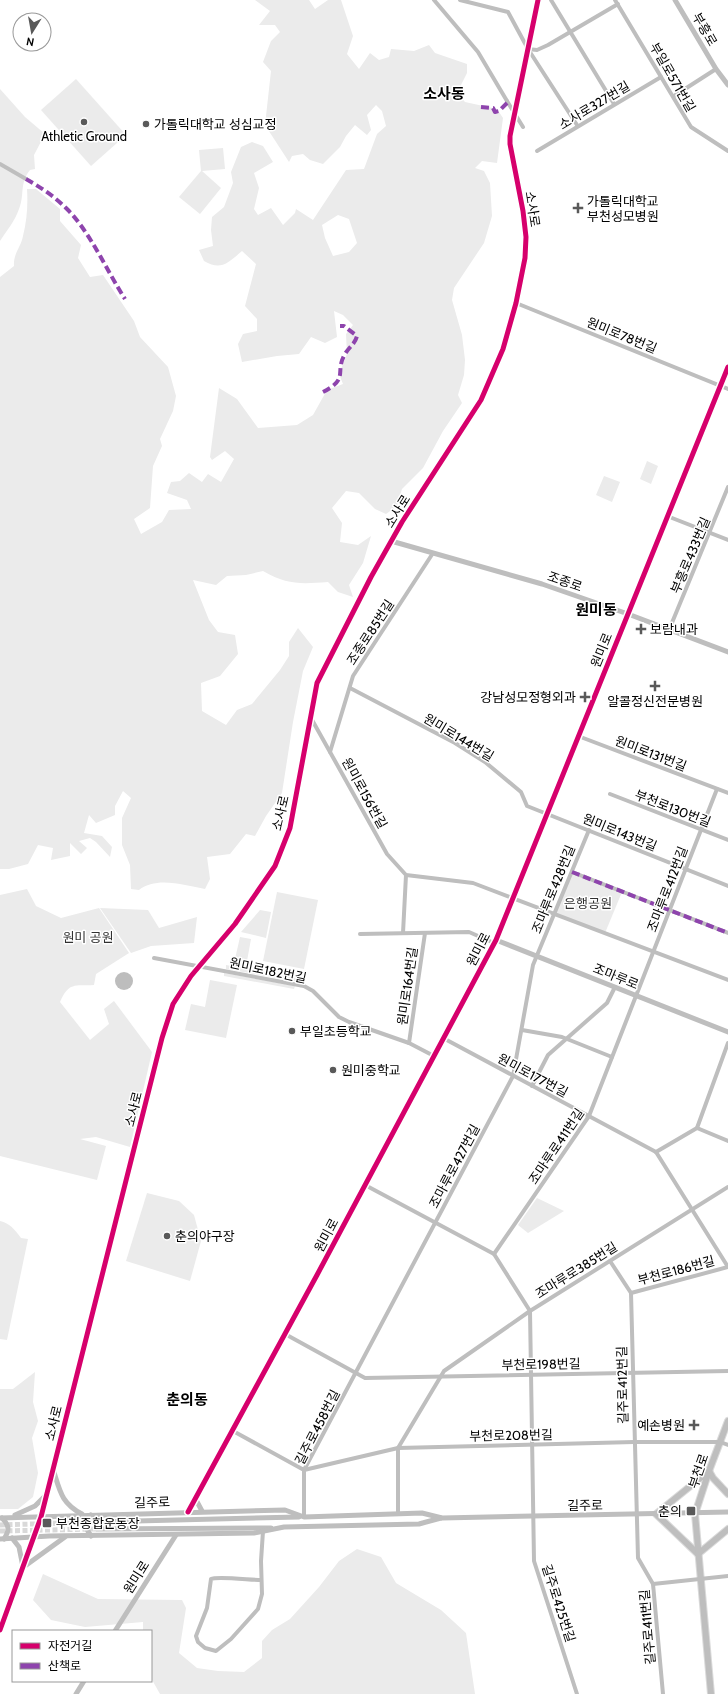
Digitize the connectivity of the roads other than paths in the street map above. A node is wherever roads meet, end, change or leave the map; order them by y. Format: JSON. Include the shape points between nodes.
{"nodes":[{"id":1,"x":434,"y":0,"type":"edge"},
{"id":2,"x":460,"y":0,"type":"edge"},
{"id":3,"x":538,"y":0,"type":"edge"},
{"id":4,"x":551,"y":0,"type":"edge"},
{"id":5,"x":675,"y":0,"type":"edge"},
{"id":6,"x":617,"y":2,"type":"edge"},
{"id":7,"x":570,"y":30,"type":"junction"},
{"id":8,"x":528,"y":49,"type":"junction"},
{"id":9,"x":716,"y":70,"type":"junction"},
{"id":10,"x":661,"y":77,"type":"junction"},
{"id":11,"x":728,"y":85,"type":"edge"},
{"id":12,"x":674,"y":96,"type":"junction"},
{"id":13,"x":614,"y":104,"type":"junction"},
{"id":14,"x":577,"y":125,"type":"junction"},
{"id":15,"x":523,"y":127,"type":"dead end"},
{"id":16,"x":537,"y":151,"type":"dead end"},
{"id":17,"x":728,"y":151,"type":"edge"},
{"id":18,"x":0,"y":164,"type":"edge"},
{"id":19,"x":26,"y":179,"type":"dead end"},
{"id":20,"x":516,"y":303,"type":"junction"},
{"id":21,"x":728,"y":367,"type":"edge"},
{"id":22,"x":720,"y":386,"type":"junction"},
{"id":23,"x":728,"y":389,"type":"edge"},
{"id":24,"x":728,"y":487,"type":"edge"},
{"id":25,"x":667,"y":516,"type":"junction"},
{"id":26,"x":710,"y":533,"type":"junction"},
{"id":27,"x":728,"y":540,"type":"edge"},
{"id":28,"x":392,"y":541,"type":"junction"},
{"id":29,"x":433,"y":553,"type":"junction"},
{"id":30,"x":628,"y":614,"type":"junction"},
{"id":31,"x":669,"y":630,"type":"junction"},
{"id":32,"x":728,"y":652,"type":"edge"},
{"id":33,"x":350,"y":688,"type":"junction"},
{"id":34,"x":310,"y":718,"type":"junction"},
{"id":35,"x":578,"y":736,"type":"junction"},
{"id":36,"x":330,"y":752,"type":"junction"},
{"id":37,"x":717,"y":789,"type":"junction"},
{"id":38,"x":728,"y":793,"type":"edge"},
{"id":39,"x":610,"y":794,"type":"dead end"},
{"id":40,"x":547,"y":813,"type":"junction"},
{"id":41,"x":588,"y":830,"type":"junction"},
{"id":42,"x":700,"y":830,"type":"junction"},
{"id":43,"x":728,"y":840,"type":"edge"},
{"id":44,"x":686,"y":869,"type":"junction"},
{"id":45,"x":572,"y":872,"type":"junction"},
{"id":46,"x":406,"y":876,"type":"junction"},
{"id":47,"x":728,"y":886,"type":"edge"},
{"id":48,"x":513,"y":896,"type":"junction"},
{"id":49,"x":670,"y":911,"type":"junction"},
{"id":50,"x":555,"y":913,"type":"junction"},
{"id":51,"x":403,"y":933,"type":"junction"},
{"id":52,"x":425,"y":933,"type":"junction"},
{"id":53,"x":728,"y":933,"type":"edge"},
{"id":54,"x":360,"y":934,"type":"dead end"},
{"id":55,"x":495,"y":941,"type":"junction"},
{"id":56,"x":654,"y":952,"type":"junction"},
{"id":57,"x":537,"y":956,"type":"junction"},
{"id":58,"x":154,"y":958,"type":"dead end"},
{"id":59,"x":728,"y":980,"type":"edge"},
{"id":60,"x":615,"y":987,"type":"junction"},
{"id":61,"x":636,"y":996,"type":"junction"},
{"id":62,"x":522,"y":1030,"type":"junction"},
{"id":63,"x":728,"y":1032,"type":"edge"},
{"id":64,"x":444,"y":1038,"type":"junction"},
{"id":65,"x":566,"y":1038,"type":"junction"},
{"id":66,"x":409,"y":1043,"type":"junction"},
{"id":67,"x":728,"y":1043,"type":"edge"},
{"id":68,"x":434,"y":1056,"type":"junction"},
{"id":69,"x":612,"y":1057,"type":"junction"},
{"id":70,"x":513,"y":1076,"type":"junction"},
{"id":71,"x":532,"y":1086,"type":"junction"},
{"id":72,"x":589,"y":1116,"type":"junction"},
{"id":73,"x":696,"y":1128,"type":"junction"},
{"id":74,"x":728,"y":1141,"type":"edge"},
{"id":75,"x":656,"y":1152,"type":"junction"},
{"id":76,"x":365,"y":1185,"type":"junction"},
{"id":77,"x":728,"y":1187,"type":"edge"},
{"id":78,"x":692,"y":1210,"type":"junction"},
{"id":79,"x":436,"y":1222,"type":"junction"},
{"id":80,"x":494,"y":1254,"type":"junction"},
{"id":81,"x":610,"y":1261,"type":"junction"},
{"id":82,"x":728,"y":1267,"type":"edge"},
{"id":83,"x":630,"y":1293,"type":"junction"},
{"id":84,"x":530,"y":1311,"type":"junction"},
{"id":85,"x":285,"y":1334,"type":"junction"},
{"id":86,"x":728,"y":1371,"type":"edge"},
{"id":87,"x":632,"y":1372,"type":"junction"},
{"id":88,"x":356,"y":1374,"type":"junction"},
{"id":89,"x":530,"y":1375,"type":"junction"},
{"id":90,"x":440,"y":1376,"type":"junction"},
{"id":91,"x":728,"y":1421,"type":"edge"},
{"id":92,"x":233,"y":1431,"type":"junction"},
{"id":93,"x":634,"y":1442,"type":"junction"},
{"id":94,"x":720,"y":1442,"type":"junction"},
{"id":95,"x":532,"y":1445,"type":"junction"},
{"id":96,"x":728,"y":1445,"type":"edge"},
{"id":97,"x":398,"y":1448,"type":"junction"},
{"id":98,"x":53,"y":1468,"type":"junction"},
{"id":99,"x":304,"y":1470,"type":"junction"},
{"id":100,"x":709,"y":1471,"type":"junction"},
{"id":101,"x":728,"y":1494,"type":"edge"},
{"id":102,"x":46,"y":1496,"type":"junction"},
{"id":103,"x":195,"y":1498,"type":"junction"},
{"id":104,"x":188,"y":1512,"type":"junction"},
{"id":105,"x":202,"y":1512,"type":"junction"},
{"id":106,"x":728,"y":1512,"type":"edge"},
{"id":107,"x":387,"y":1514,"type":"junction"},
{"id":108,"x":398,"y":1514,"type":"junction"},
{"id":109,"x":656,"y":1514,"type":"junction"},
{"id":110,"x":695,"y":1514,"type":"junction"},
{"id":111,"x":83,"y":1515,"type":"junction"},
{"id":112,"x":91,"y":1515,"type":"junction"},
{"id":113,"x":636,"y":1515,"type":"junction"},
{"id":114,"x":532,"y":1516,"type":"junction"},
{"id":115,"x":9,"y":1517,"type":"junction"},
{"id":116,"x":41,"y":1517,"type":"junction"},
{"id":117,"x":304,"y":1517,"type":"junction"},
{"id":118,"x":1,"y":1518,"type":"edge"},
{"id":119,"x":442,"y":1518,"type":"junction"},
{"id":120,"x":96,"y":1522,"type":"tunnel mouth"},
{"id":121,"x":387,"y":1525,"type":"junction"},
{"id":122,"x":96,"y":1528,"type":"tunnel mouth"},
{"id":123,"x":284,"y":1528,"type":"junction"},
{"id":124,"x":728,"y":1530,"type":"edge"},
{"id":125,"x":263,"y":1532,"type":"junction"},
{"id":126,"x":176,"y":1535,"type":"junction"},
{"id":127,"x":66,"y":1536,"type":"junction"},
{"id":128,"x":91,"y":1536,"type":"junction"},
{"id":129,"x":35,"y":1537,"type":"junction"},
{"id":130,"x":12,"y":1538,"type":"junction"},
{"id":131,"x":2,"y":1539,"type":"edge"},
{"id":132,"x":698,"y":1554,"type":"junction"},
{"id":133,"x":23,"y":1567,"type":"junction"},
{"id":134,"x":728,"y":1576,"type":"edge"},
{"id":135,"x":701,"y":1578,"type":"junction"},
{"id":136,"x":261,"y":1580,"type":"junction"},
{"id":137,"x":653,"y":1584,"type":"junction"},
{"id":138,"x":0,"y":1630,"type":"edge"},
{"id":139,"x":116,"y":1630,"type":"edge"},
{"id":140,"x":83,"y":1682,"type":"edge"},
{"id":141,"x":76,"y":1694,"type":"edge"},
{"id":142,"x":577,"y":1694,"type":"edge"},
{"id":143,"x":663,"y":1694,"type":"edge"},
{"id":144,"x":711,"y":1694,"type":"edge"}],
"edges":[{"from":1,"to":15,"type":"street","bridge":true,"via":[[478,52]]},
{"from":2,"to":8,"type":"street","via":[[508,12]]},
{"from":3,"to":8,"type":"street","name":"소사로"},
{"from":4,"to":7,"type":"street"},
{"from":5,"to":9,"type":"street","name":"부흥로"},
{"from":6,"to":7,"type":"street"},
{"from":6,"to":10,"type":"street","name":"부일로571번길"},
{"from":7,"to":8,"type":"street","via":[[537,50]]},
{"from":7,"to":13,"type":"street"},
{"from":8,"to":14,"type":"street"},
{"from":8,"to":20,"type":"street","name":"소사로","via":[[510,136],[526,237],[525,258]]},
{"from":9,"to":11,"type":"street","name":"부흥로"},
{"from":9,"to":12,"type":"street"},
{"from":10,"to":12,"type":"street","name":"부일로571번길"},
{"from":10,"to":13,"type":"street","name":"소사로327번길"},
{"from":12,"to":17,"type":"street","name":"부일로571번길","via":[[691,127]]},
{"from":13,"to":14,"type":"street","name":"소사로327번길"},
{"from":14,"to":16,"type":"street","name":"소사로327번길"},
{"from":18,"to":19,"type":"street"},
{"from":20,"to":22,"type":"street","name":"원미로78번길"},
{"from":20,"to":28,"type":"street","name":"소사로","via":[[503,349],[482,400]]},
{"from":21,"to":22,"type":"street","name":"원미로"},
{"from":22,"to":23,"type":"street","name":"원미로78번길"},
{"from":22,"to":25,"type":"street","name":"원미로"},
{"from":24,"to":26,"type":"street","name":"부흥로433번길"},
{"from":25,"to":26,"type":"street"},
{"from":25,"to":30,"type":"street","name":"원미로"},
{"from":26,"to":27,"type":"street"},
{"from":26,"to":31,"type":"street","name":"부흥로433번길"},
{"from":28,"to":29,"type":"street","name":"조종로"},
{"from":28,"to":34,"type":"street","name":"소사로","via":[[317,683]]},
{"from":29,"to":30,"type":"street","name":"조종로","via":[[542,584]]},
{"from":29,"to":33,"type":"street","name":"조종로85번길","via":[[360,664]]},
{"from":30,"to":31,"type":"street","name":"조종로"},
{"from":30,"to":35,"type":"street","name":"원미로"},
{"from":31,"to":32,"type":"street","name":"조종로"},
{"from":33,"to":36,"type":"street","name":"조종로85번길"},
{"from":33,"to":40,"type":"street","name":"원미로144번길","via":[[485,762],[522,792],[526,806]]},
{"from":34,"to":36,"type":"street","name":"원미로156번길"},
{"from":34,"to":98,"type":"street","name":"소사로","bridge":true,"via":[[290,828],[275,866],[234,924],[191,976],[173,1004],[162,1038]]},
{"from":35,"to":37,"type":"street","name":"원미로131번길"},
{"from":35,"to":40,"type":"street","name":"원미로"},
{"from":36,"to":46,"type":"street","name":"원미로156번길","via":[[387,854]]},
{"from":37,"to":38,"type":"street","name":"원미로131번길"},
{"from":37,"to":42,"type":"street","name":"조마루로412번길"},
{"from":39,"to":42,"type":"street","name":"부천로130번길"},
{"from":40,"to":41,"type":"street","name":"원미로143번길"},
{"from":40,"to":48,"type":"street","name":"원미로"},
{"from":41,"to":44,"type":"street","name":"원미로143번길"},
{"from":41,"to":45,"type":"street","name":"조마루로428번길"},
{"from":42,"to":43,"type":"street","name":"부천로130번길"},
{"from":42,"to":44,"type":"street","name":"조마루로412번길"},
{"from":44,"to":47,"type":"street","name":"원미로143번길"},
{"from":44,"to":49,"type":"street","name":"조마루로412번길"},
{"from":45,"to":49,"type":"street"},
{"from":45,"to":50,"type":"street","name":"조마루로428번길"},
{"from":46,"to":48,"type":"street","via":[[474,882]]},
{"from":46,"to":51,"type":"street"},
{"from":48,"to":50,"type":"street"},
{"from":48,"to":55,"type":"street","name":"원미로"},
{"from":49,"to":53,"type":"street"},
{"from":49,"to":56,"type":"street","name":"조마루로412번길"},
{"from":50,"to":56,"type":"street"},
{"from":50,"to":57,"type":"street","name":"조마루로428번길"},
{"from":51,"to":52,"type":"street","name":"원미로164번길"},
{"from":51,"to":54,"type":"street","name":"원미로164번길"},
{"from":52,"to":55,"type":"street","name":"원미로164번길","via":[[469,932]]},
{"from":52,"to":66,"type":"street","name":"원미로164번길"},
{"from":55,"to":57,"type":"street","name":"조마루로"},
{"from":55,"to":64,"type":"street","name":"원미로"},
{"from":56,"to":59,"type":"street"},
{"from":56,"to":61,"type":"street","name":"조마루로412번길"},
{"from":57,"to":60,"type":"street","name":"조마루로"},
{"from":57,"to":62,"type":"street","name":"조마루로427번길"},
{"from":58,"to":66,"type":"street","name":"원미로182번길","via":[[304,986],[313,991],[339,1017]]},
{"from":60,"to":61,"type":"street","name":"조마루로"},
{"from":60,"to":65,"type":"street","via":[[607,1003]]},
{"from":61,"to":63,"type":"street","name":"조마루로"},
{"from":61,"to":69,"type":"street","name":"조마루로411번길"},
{"from":62,"to":65,"type":"street"},
{"from":62,"to":70,"type":"street","name":"조마루로427번길"},
{"from":64,"to":68,"type":"street","name":"원미로"},
{"from":64,"to":70,"type":"street","name":"원미로177번길"},
{"from":65,"to":69,"type":"street"},
{"from":65,"to":71,"type":"street","via":[[548,1056]]},
{"from":66,"to":68,"type":"street","name":"원미로182번길"},
{"from":67,"to":73,"type":"street"},
{"from":68,"to":76,"type":"street","name":"원미로"},
{"from":69,"to":72,"type":"street","name":"조마루로411번길"},
{"from":70,"to":71,"type":"street","name":"원미로177번길"},
{"from":70,"to":79,"type":"street","name":"조마루로427번길"},
{"from":71,"to":72,"type":"street","name":"원미로177번길"},
{"from":72,"to":75,"type":"street","name":"원미로177번길"},
{"from":72,"to":80,"type":"street","name":"조마루로411번길"},
{"from":73,"to":74,"type":"street"},
{"from":73,"to":75,"type":"street"},
{"from":75,"to":78,"type":"street","name":"부천로186번길"},
{"from":76,"to":79,"type":"street"},
{"from":76,"to":85,"type":"street","name":"원미로"},
{"from":77,"to":78,"type":"street","name":"조마루로385번길"},
{"from":78,"to":81,"type":"street","name":"조마루로385번길"},
{"from":78,"to":82,"type":"street","name":"부천로186번길"},
{"from":79,"to":80,"type":"street"},
{"from":79,"to":88,"type":"street","name":"조마루로427번길"},
{"from":80,"to":84,"type":"street"},
{"from":81,"to":83,"type":"street"},
{"from":81,"to":84,"type":"street","name":"조마루로385번길"},
{"from":82,"to":83,"type":"street","name":"부천로186번길"},
{"from":83,"to":87,"type":"street","name":"길주로412번길"},
{"from":84,"to":89,"type":"street","name":"길주로425번길"},
{"from":84,"to":90,"type":"street","name":"조마루로385번길","via":[[444,1370]]},
{"from":85,"to":88,"type":"street","name":"부천로198번길"},
{"from":85,"to":92,"type":"street","name":"원미로"},
{"from":86,"to":87,"type":"street","name":"부천로198번길"},
{"from":87,"to":89,"type":"street","name":"부천로198번길"},
{"from":87,"to":93,"type":"street","name":"길주로412번길"},
{"from":88,"to":90,"type":"street","name":"부천로198번길","via":[[365,1378]]},
{"from":88,"to":99,"type":"street","name":"길주로458번길"},
{"from":89,"to":90,"type":"street","name":"부천로198번길"},
{"from":89,"to":95,"type":"street","name":"길주로425번길"},
{"from":90,"to":97,"type":"street","name":"조마루로385번길"},
{"from":91,"to":94,"type":"main road","name":"부천로"},
{"from":92,"to":99,"type":"street"},
{"from":92,"to":103,"type":"street","name":"원미로"},
{"from":93,"to":94,"type":"street","name":"부천로208번길"},
{"from":93,"to":95,"type":"street","name":"부천로208번길"},
{"from":93,"to":113,"type":"street","name":"길주로412번길"},
{"from":94,"to":96,"type":"street"},
{"from":94,"to":100,"type":"main road","name":"부천로"},
{"from":95,"to":97,"type":"street","name":"부천로208번길"},
{"from":95,"to":114,"type":"street","name":"길주로425번길"},
{"from":97,"to":99,"type":"street","name":"부천로208번길"},
{"from":97,"to":108,"type":"street"},
{"from":98,"to":102,"type":"street","name":"소사로"},
{"from":98,"to":111,"type":"street","via":[[65,1503]]},
{"from":99,"to":117,"type":"street","name":"길주로458번길"},
{"from":100,"to":101,"type":"main road"},
{"from":100,"to":109,"type":"main road"},
{"from":100,"to":110,"type":"main road","name":"부천로"},
{"from":102,"to":115,"type":"street","via":[[21,1514]]},
{"from":102,"to":116,"type":"street","name":"소사로"},
{"from":103,"to":104,"type":"street","name":"원미로"},
{"from":103,"to":105,"type":"street"},
{"from":104,"to":105,"type":"street","name":"길주로"},
{"from":104,"to":112,"type":"street","name":"길주로"},
{"from":105,"to":117,"type":"street","name":"길주로","via":[[285,1510]]},
{"from":106,"to":110,"type":"street","name":"길주로"},
{"from":107,"to":108,"type":"street","name":"길주로"},
{"from":107,"to":117,"type":"street","name":"길주로"},
{"from":107,"to":121,"type":"street","via":[[394,1519]]},
{"from":108,"to":119,"type":"street","name":"길주로","via":[[422,1513]]},
{"from":109,"to":110,"type":"street","name":"길주로"},
{"from":109,"to":113,"type":"street","name":"길주로"},
{"from":109,"to":132,"type":"main road"},
{"from":110,"to":132,"type":"main road","name":"부천로"},
{"from":111,"to":112,"type":"street","name":"길주로"},
{"from":111,"to":116,"type":"street","name":"길주로"},
{"from":112,"to":128,"type":"street","via":[[87,1527]]},
{"from":113,"to":114,"type":"street","name":"길주로"},
{"from":113,"to":137,"type":"street","name":"길주로411번길","via":[[638,1558]]},
{"from":114,"to":119,"type":"street","name":"길주로"},
{"from":114,"to":142,"type":"street","name":"길주로425번길","via":[[534,1561]]},
{"from":115,"to":116,"type":"street","name":"길주로"},
{"from":115,"to":118,"type":"street","name":"길주로"},
{"from":116,"to":129,"type":"street","name":"소사로"},
{"from":117,"to":120,"type":"street","name":"길주로"},
{"from":118,"to":131,"type":"street","via":[[8,1524],[9,1529]]},
{"from":119,"to":121,"type":"street","name":"길주로","via":[[419,1524]]},
{"from":121,"to":123,"type":"street","name":"길주로"},
{"from":122,"to":123,"type":"street","name":"길주로"},
{"from":123,"to":125,"type":"street","name":"길주로"},
{"from":124,"to":132,"type":"main road"},
{"from":125,"to":126,"type":"street","name":"길주로"},
{"from":125,"to":136,"type":"street"},
{"from":126,"to":128,"type":"street","name":"길주로"},
{"from":126,"to":139,"type":"street","name":"원미로"},
{"from":127,"to":128,"type":"street","name":"길주로"},
{"from":127,"to":129,"type":"street","name":"길주로"},
{"from":127,"to":133,"type":"street"},
{"from":129,"to":130,"type":"street","name":"길주로"},
{"from":129,"to":133,"type":"street","name":"소사로"},
{"from":130,"to":131,"type":"street","name":"길주로"},
{"from":130,"to":133,"type":"street","via":[[18,1547]]},
{"from":132,"to":135,"type":"main road","name":"부천로"},
{"from":133,"to":138,"type":"street","name":"소사로"},
{"from":134,"to":135,"type":"street"},
{"from":135,"to":137,"type":"street"},
{"from":135,"to":144,"type":"main road","name":"부천로"},
{"from":136,"to":136,"type":"street","via":[[261,1602],[252,1618],[220,1649],[212,1651],[204,1647],[196,1637],[207,1608],[212,1580],[219,1577]]},
{"from":137,"to":143,"type":"street","name":"길주로411번길"},
{"from":140,"to":141,"type":"street"}]}
